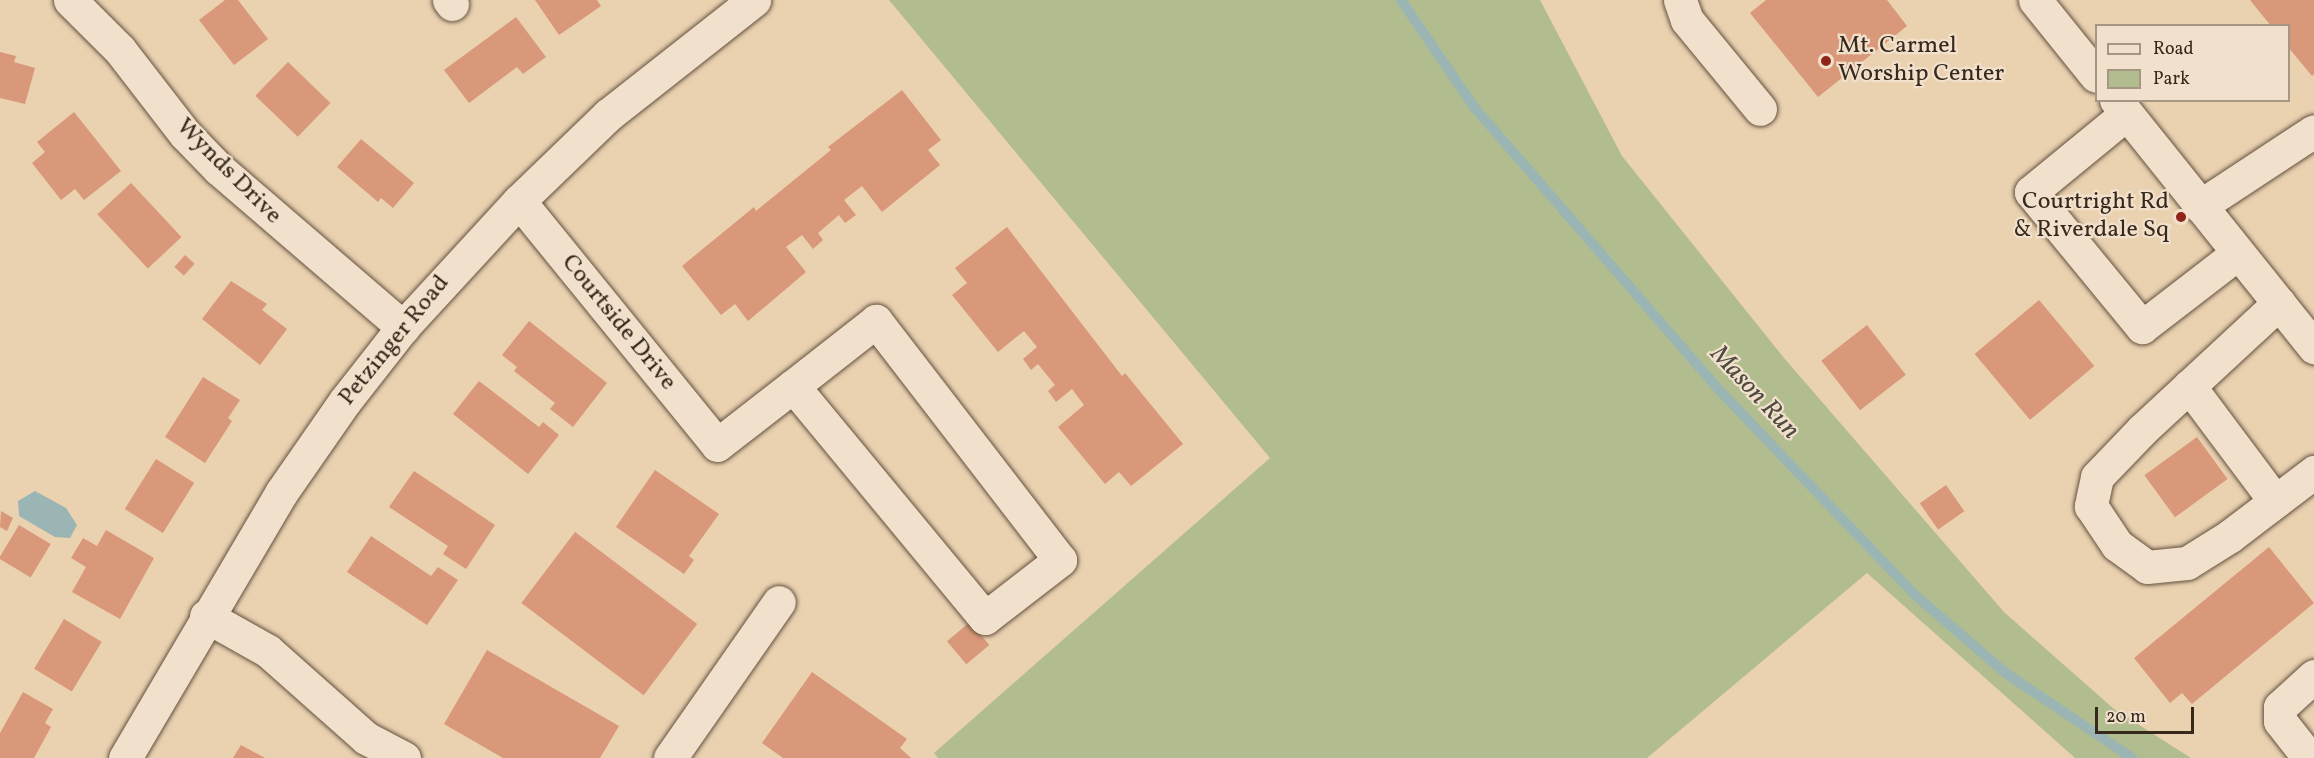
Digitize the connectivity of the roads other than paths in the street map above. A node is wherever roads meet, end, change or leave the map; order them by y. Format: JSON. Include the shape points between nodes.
{"nodes":[{"id":1,"x":70,"y":0,"type":"edge"},
{"id":2,"x":754,"y":0,"type":"edge"},
{"id":3,"x":1680,"y":0,"type":"edge"},
{"id":4,"x":2036,"y":0,"type":"edge"},
{"id":5,"x":715,"y":10,"type":"edge"},
{"id":6,"x":2095,"y":74,"type":"edge"},
{"id":7,"x":2121,"y":107,"type":"edge"},
{"id":8,"x":1760,"y":109,"type":"dead end"},
{"id":9,"x":2314,"y":131,"type":"edge"},
{"id":10,"x":519,"y":201,"type":"junction"},
{"id":11,"x":2200,"y":206,"type":"junction"},
{"id":12,"x":2238,"y":253,"type":"junction"},
{"id":13,"x":2279,"y":303,"type":"junction"},
{"id":14,"x":402,"y":327,"type":"junction"},
{"id":15,"x":2314,"y":347,"type":"edge"},
{"id":16,"x":793,"y":386,"type":"junction"},
{"id":17,"x":2189,"y":386,"type":"junction"},
{"id":18,"x":2314,"y":472,"type":"edge"},
{"id":19,"x":2275,"y":501,"type":"junction"},
{"id":20,"x":779,"y":602,"type":"dead end"},
{"id":21,"x":206,"y":616,"type":"junction"},
{"id":22,"x":2314,"y":676,"type":"edge"},
{"id":23,"x":125,"y":758,"type":"edge"},
{"id":24,"x":404,"y":758,"type":"edge"},
{"id":25,"x":670,"y":758,"type":"edge"},
{"id":26,"x":2309,"y":758,"type":"edge"}],
"edges":[{"from":1,"to":14,"type":"street","name":"Wynds Drive","via":[[120,50],[185,134],[219,169]]},
{"from":2,"to":5,"type":"street","name":"Petzinger Road"},
{"from":3,"to":8,"type":"street","via":[[1687,20]]},
{"from":4,"to":6,"type":"street"},
{"from":5,"to":10,"type":"street","name":"Petzinger Road"},
{"from":7,"to":11,"type":"street"},
{"from":7,"to":12,"type":"street","via":[[2031,192],[2142,327]]},
{"from":9,"to":11,"type":"street"},
{"from":10,"to":14,"type":"street","name":"Petzinger Road"},
{"from":10,"to":16,"type":"street","name":"Courtside Drive","via":[[717,445]]},
{"from":11,"to":12,"type":"street"},
{"from":12,"to":13,"type":"street"},
{"from":13,"to":15,"type":"street"},
{"from":13,"to":17,"type":"street"},
{"from":14,"to":21,"type":"street","name":"Petzinger Road","via":[[281,493]]},
{"from":16,"to":16,"type":"street","via":[[985,618],[1060,560],[876,321]]},
{"from":17,"to":19,"type":"street"},
{"from":17,"to":19,"type":"street","via":[[2097,477],[2091,507],[2117,545],[2147,567],[2187,563]]},
{"from":18,"to":19,"type":"street"},
{"from":20,"to":25,"type":"street"},
{"from":21,"to":23,"type":"street","name":"Petzinger Road"},
{"from":21,"to":24,"type":"street","via":[[268,651],[366,738]]},
{"from":22,"to":26,"type":"street","via":[[2280,708],[2280,721]]}]}
